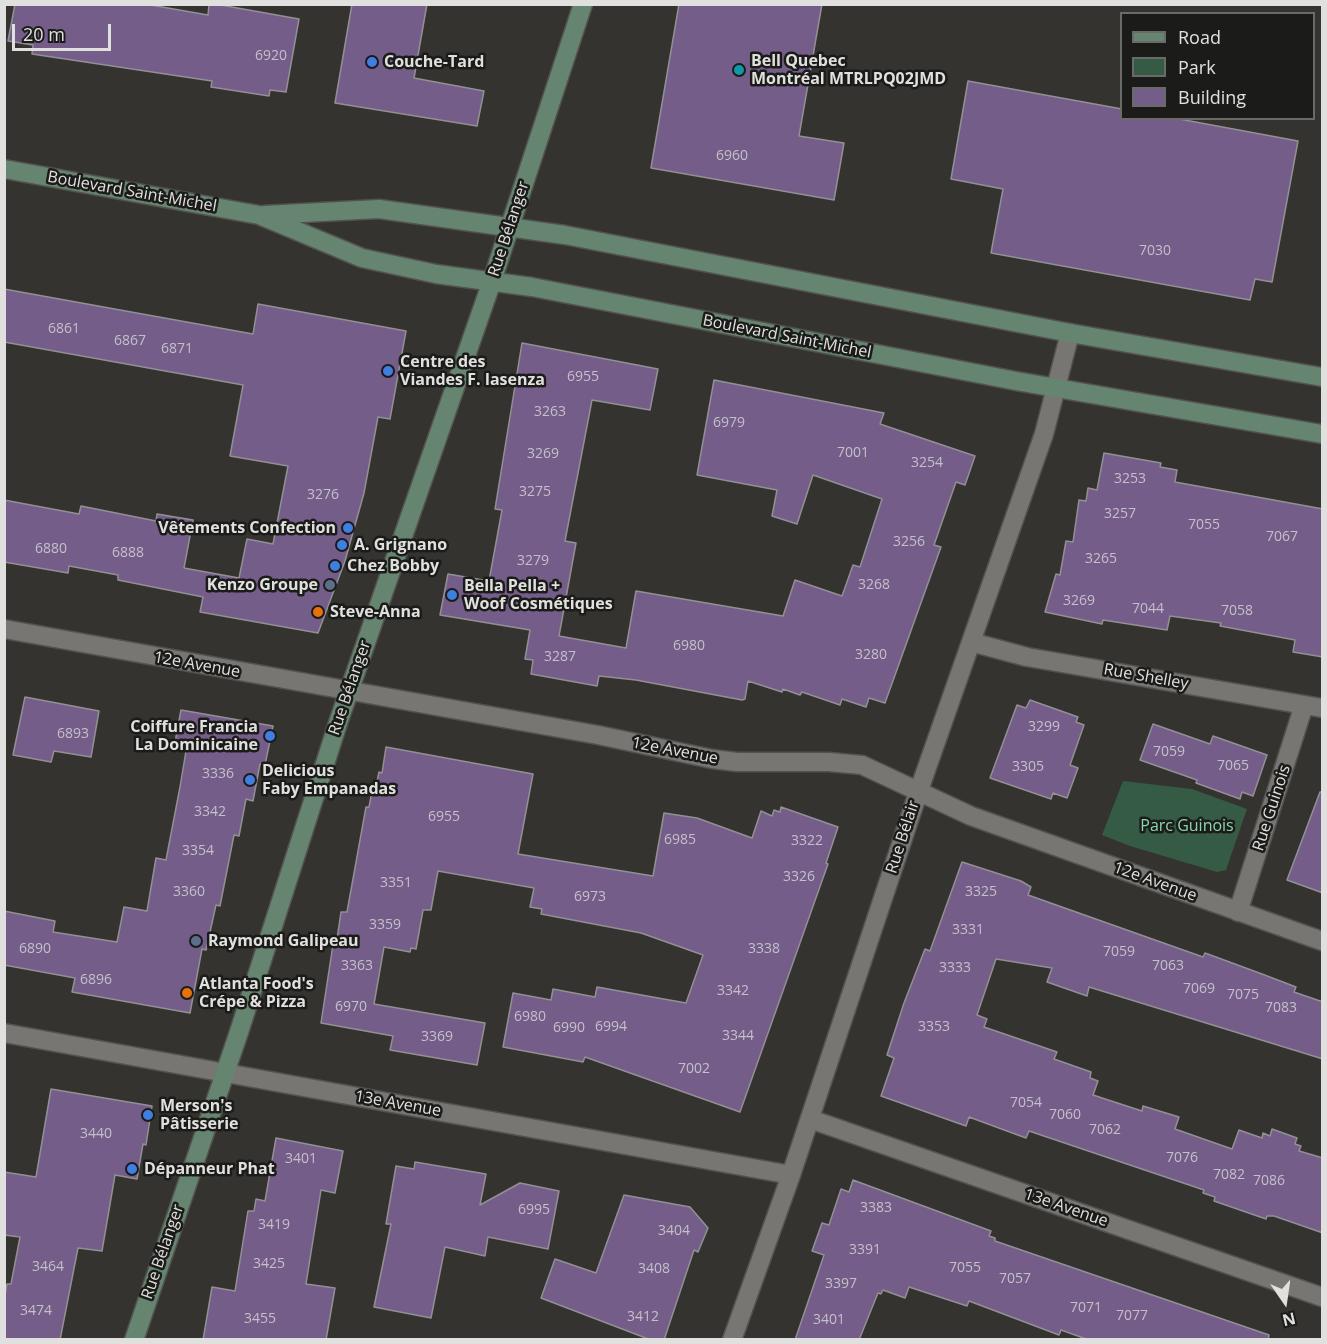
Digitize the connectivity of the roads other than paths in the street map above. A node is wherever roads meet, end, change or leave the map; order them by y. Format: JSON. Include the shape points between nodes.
{"nodes":[{"id":1,"x":582,"y":4,"type":"edge"},
{"id":2,"x":4,"y":169,"type":"edge"},
{"id":3,"x":259,"y":215,"type":"junction"},
{"id":4,"x":510,"y":228,"type":"junction"},
{"id":5,"x":492,"y":281,"type":"junction"},
{"id":6,"x":1070,"y":333,"type":"junction"},
{"id":7,"x":1323,"y":377,"type":"edge"},
{"id":8,"x":1056,"y":387,"type":"junction"},
{"id":9,"x":1323,"y":434,"type":"edge"},
{"id":10,"x":4,"y":629,"type":"edge"},
{"id":11,"x":971,"y":642,"type":"junction"},
{"id":12,"x":349,"y":691,"type":"junction"},
{"id":13,"x":1304,"y":705,"type":"junction"},
{"id":14,"x":1323,"y":708,"type":"edge"},
{"id":15,"x":918,"y":793,"type":"junction"},
{"id":16,"x":1238,"y":912,"type":"junction"},
{"id":17,"x":1323,"y":941,"type":"edge"},
{"id":18,"x":4,"y":1033,"type":"edge"},
{"id":19,"x":224,"y":1071,"type":"junction"},
{"id":20,"x":810,"y":1119,"type":"junction"},
{"id":21,"x":792,"y":1175,"type":"junction"},
{"id":22,"x":1323,"y":1298,"type":"edge"},
{"id":23,"x":134,"y":1340,"type":"edge"},
{"id":24,"x":732,"y":1340,"type":"edge"}],
"edges":[{"from":1,"to":4,"type":"main road","name":"Rue Bélanger"},
{"from":2,"to":3,"type":"main road","name":"Boulevard Saint-Michel"},
{"from":3,"to":4,"type":"main road","name":"Boulevard Saint-Michel","via":[[379,209]]},
{"from":3,"to":5,"type":"main road","name":"Boulevard Saint-Michel","via":[[362,258]]},
{"from":4,"to":5,"type":"main road","name":"Rue Bélanger"},
{"from":4,"to":6,"type":"main road","name":"Boulevard Saint-Michel","via":[[565,235]]},
{"from":5,"to":8,"type":"main road","name":"Boulevard Saint-Michel"},
{"from":5,"to":12,"type":"main road","name":"Rue Bélanger"},
{"from":6,"to":7,"type":"main road","name":"Boulevard Saint-Michel"},
{"from":6,"to":8,"type":"street","name":"Rue Bélair"},
{"from":8,"to":9,"type":"main road","name":"Boulevard Saint-Michel"},
{"from":8,"to":11,"type":"street","name":"Rue Bélair","via":[[1044,434]]},
{"from":10,"to":12,"type":"street","name":"12e Avenue"},
{"from":11,"to":13,"type":"street","name":"Rue Shelley","via":[[1027,657]]},
{"from":11,"to":15,"type":"street","name":"Rue Bélair"},
{"from":12,"to":15,"type":"street","name":"12e Avenue","via":[[721,760],[862,765]]},
{"from":12,"to":19,"type":"main road","name":"Rue Bélanger"},
{"from":13,"to":14,"type":"street","name":"Rue Shelley"},
{"from":13,"to":16,"type":"street","name":"Rue Guinois"},
{"from":15,"to":16,"type":"street","name":"12e Avenue","via":[[971,816]]},
{"from":15,"to":20,"type":"street","name":"Rue Bélair"},
{"from":16,"to":17,"type":"street","name":"12e Avenue"},
{"from":18,"to":19,"type":"street","name":"13e Avenue"},
{"from":19,"to":21,"type":"street","name":"13e Avenue"},
{"from":19,"to":23,"type":"main road","name":"Rue Bélanger"},
{"from":20,"to":21,"type":"street","name":"Rue Bélair"},
{"from":20,"to":22,"type":"street","name":"13e Avenue"},
{"from":21,"to":24,"type":"street","name":"Rue Bélair"}]}
